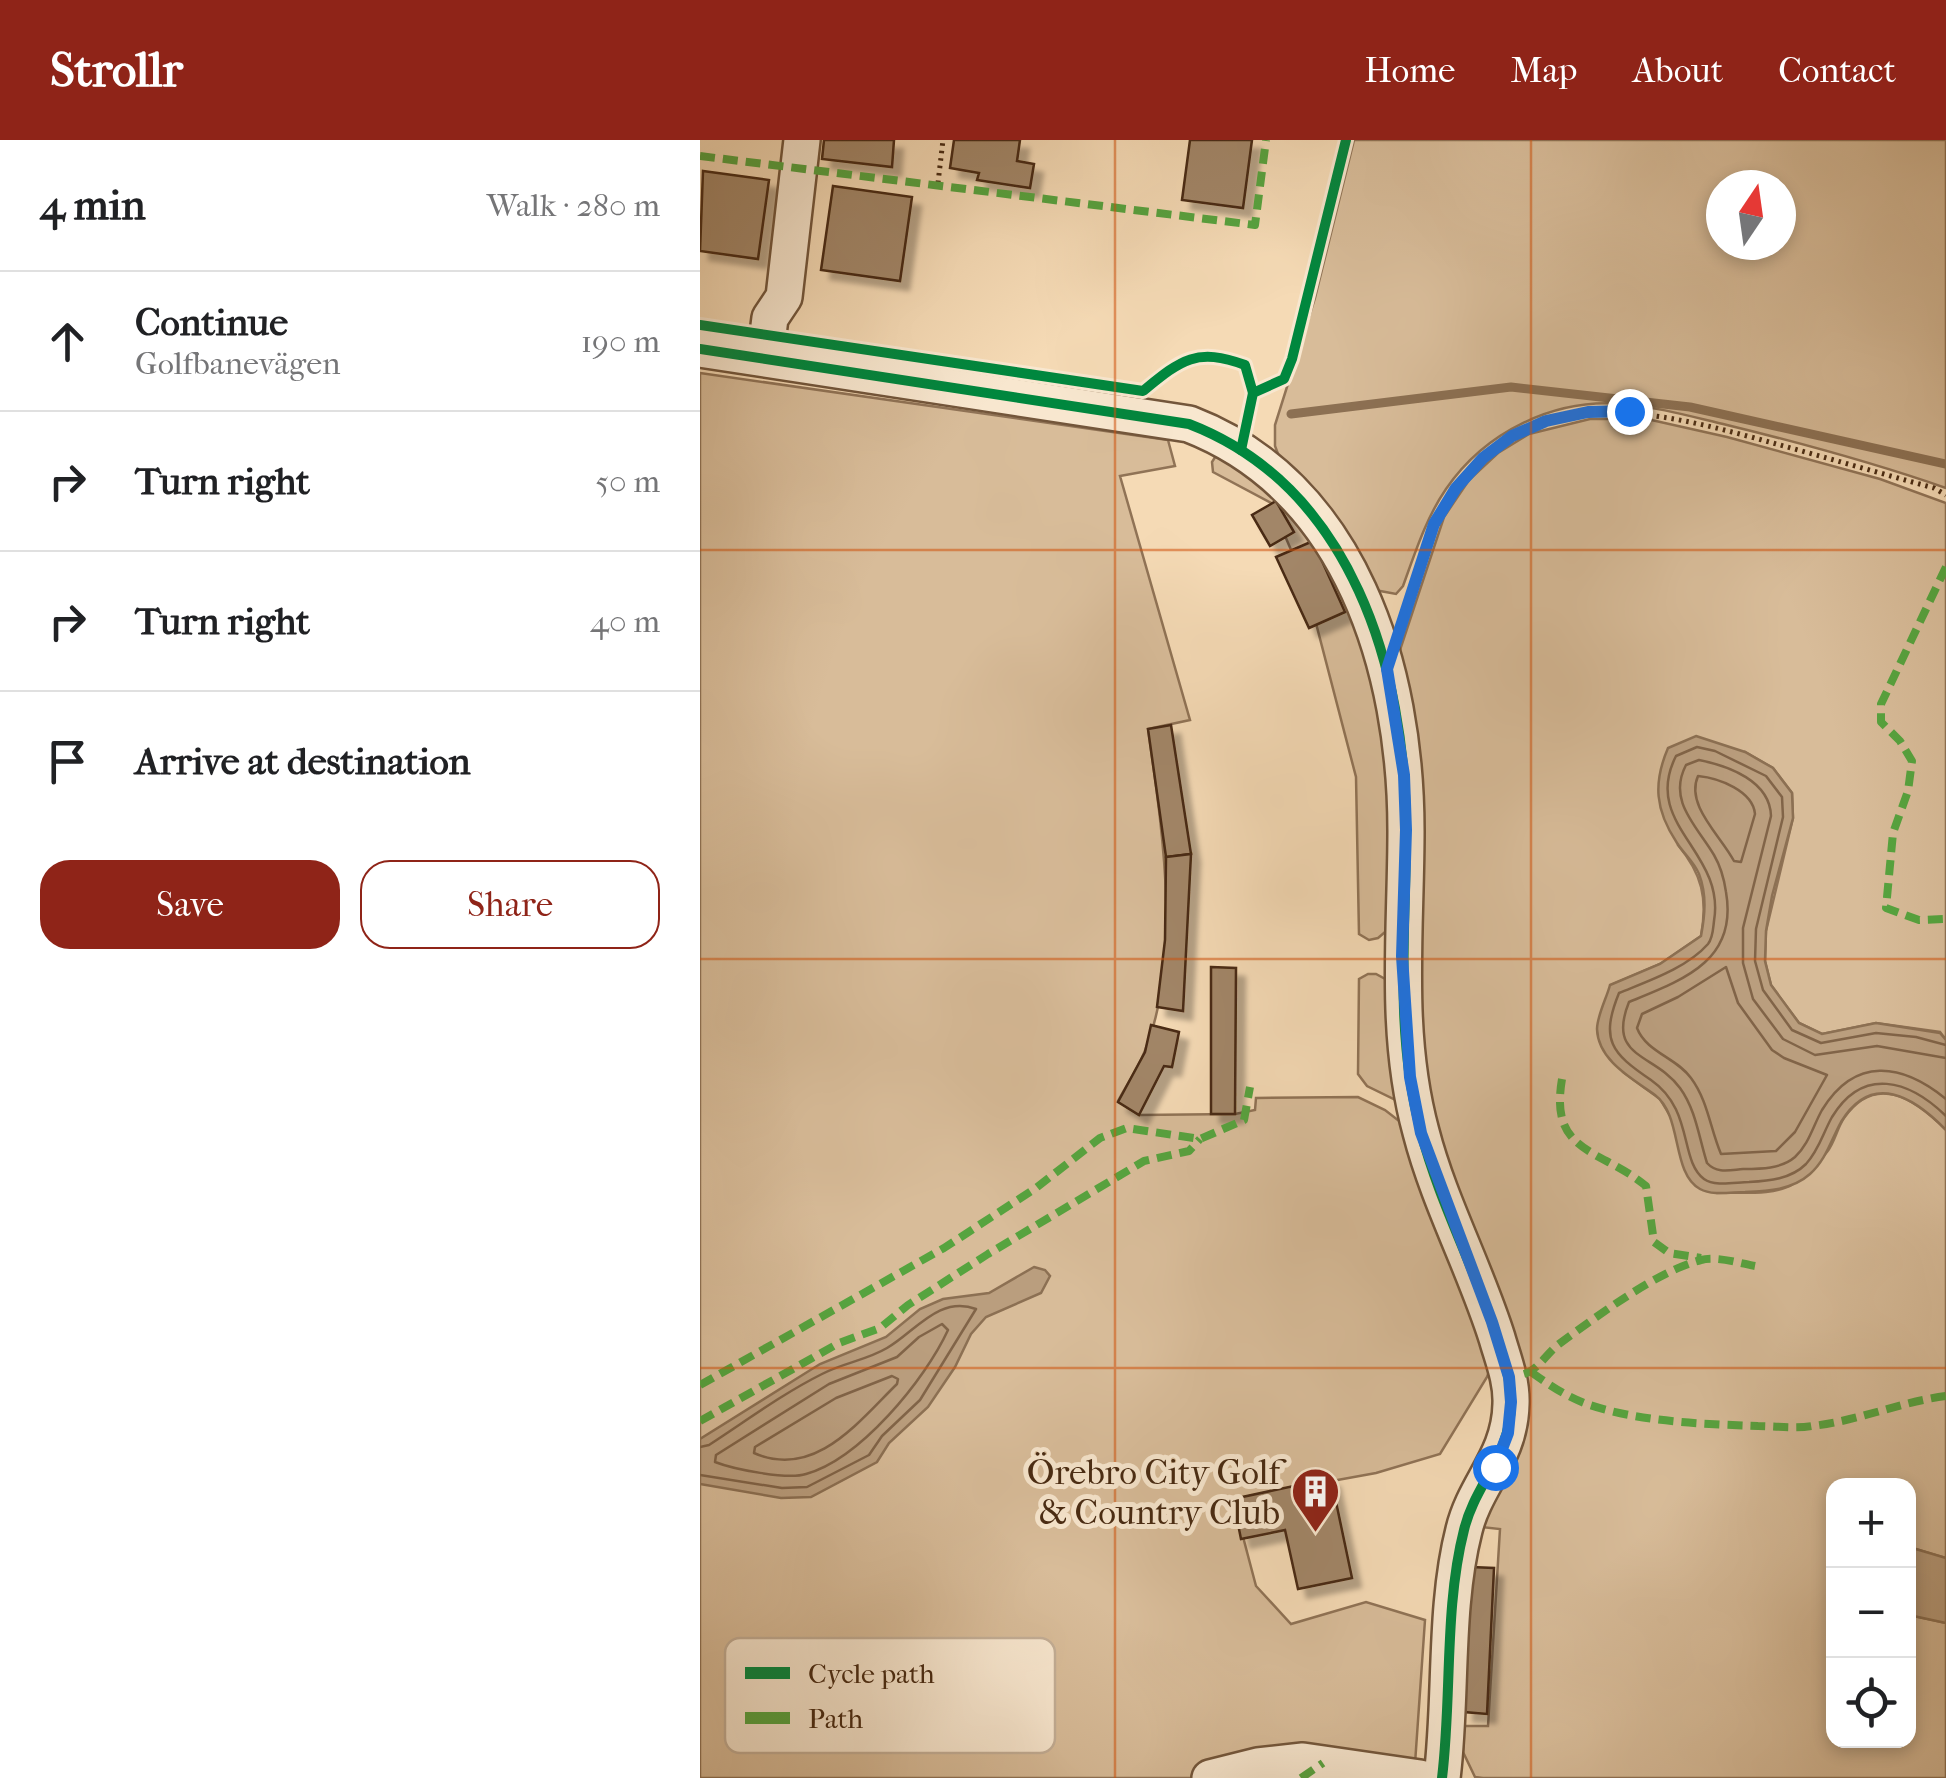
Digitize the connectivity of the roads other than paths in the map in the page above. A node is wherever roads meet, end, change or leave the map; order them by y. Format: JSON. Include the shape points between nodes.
{"nodes":[{"id":1,"x":802,"y":140,"type":"edge"},
{"id":2,"x":700,"y":348,"type":"edge"},
{"id":3,"x":765,"y":358,"type":"junction"},
{"id":4,"x":1210,"y":1778,"type":"edge"},
{"id":5,"x":1420,"y":1778,"type":"edge"},
{"id":6,"x":1442,"y":1778,"type":"edge"}],
"edges":[{"from":1,"to":3,"type":"street","via":[[784,297],[770,318]]},
{"from":2,"to":3,"type":"street"},
{"from":3,"to":6,"type":"street","via":[[1136,413],[1220,436],[1267,468],[1323,527],[1365,600],[1387,669],[1404,775],[1402,956],[1410,1077],[1421,1133],[1492,1322],[1511,1402],[1508,1433],[1464,1529]]},
{"from":4,"to":5,"type":"street","via":[[1303,1761]]}]}
